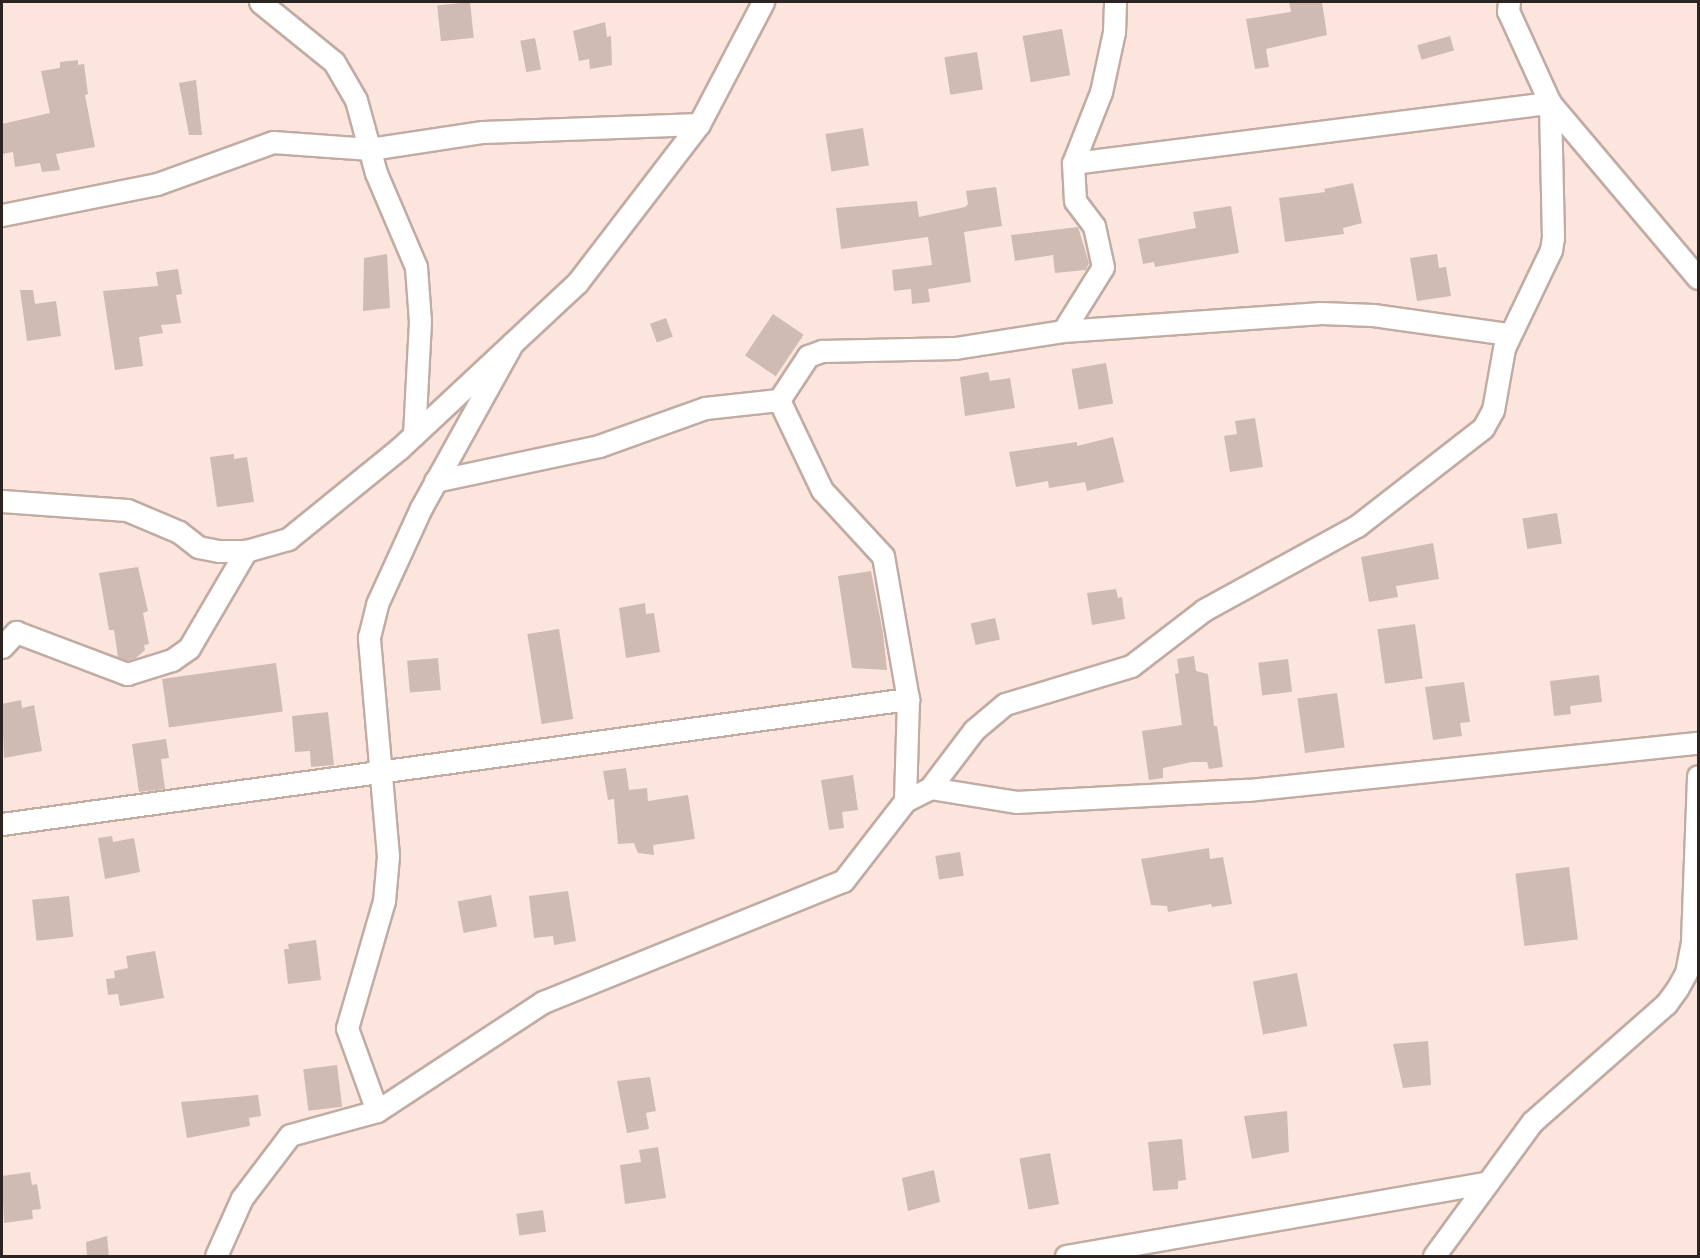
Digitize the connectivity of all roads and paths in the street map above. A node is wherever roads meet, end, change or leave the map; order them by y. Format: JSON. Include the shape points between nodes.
{"nodes":[{"id":1,"x":260,"y":2,"type":"edge"},
{"id":2,"x":763,"y":2,"type":"edge"},
{"id":3,"x":1115,"y":2,"type":"edge"},
{"id":4,"x":1509,"y":2,"type":"edge"},
{"id":5,"x":1550,"y":103,"type":"junction"},
{"id":6,"x":699,"y":124,"type":"junction"},
{"id":7,"x":370,"y":149,"type":"junction"},
{"id":8,"x":1073,"y":163,"type":"junction"},
{"id":9,"x":2,"y":215,"type":"edge"},
{"id":10,"x":1698,"y":278,"type":"edge"},
{"id":11,"x":1063,"y":331,"type":"junction"},
{"id":12,"x":1509,"y":334,"type":"junction"},
{"id":13,"x":512,"y":344,"type":"junction"},
{"id":14,"x":779,"y":400,"type":"junction"},
{"id":15,"x":414,"y":435,"type":"junction"},
{"id":16,"x":435,"y":481,"type":"junction"},
{"id":17,"x":2,"y":501,"type":"edge"},
{"id":18,"x":246,"y":551,"type":"junction"},
{"id":19,"x":2,"y":647,"type":"edge"},
{"id":20,"x":908,"y":699,"type":"junction"},
{"id":21,"x":1698,"y":743,"type":"edge"},
{"id":22,"x":383,"y":774,"type":"junction"},
{"id":23,"x":1698,"y":776,"type":"edge"},
{"id":24,"x":930,"y":788,"type":"junction"},
{"id":25,"x":905,"y":801,"type":"junction"},
{"id":26,"x":2,"y":824,"type":"edge"},
{"id":27,"x":377,"y":1111,"type":"junction"},
{"id":28,"x":1488,"y":1182,"type":"junction"},
{"id":29,"x":216,"y":1257,"type":"edge"},
{"id":30,"x":1066,"y":1257,"type":"edge"},
{"id":31,"x":1434,"y":1257,"type":"edge"}],
"edges":[{"from":1,"to":7,"type":"street","via":[[334,62],[356,100]]},
{"from":2,"to":6,"type":"street"},
{"from":3,"to":8,"type":"street","via":[[1114,32],[1101,92]]},
{"from":4,"to":5,"type":"street","via":[[1508,11]]},
{"from":5,"to":8,"type":"street"},
{"from":5,"to":10,"type":"street"},
{"from":5,"to":12,"type":"street","via":[[1551,250]]},
{"from":6,"to":7,"type":"street","via":[[483,132]]},
{"from":6,"to":13,"type":"street","via":[[577,283]]},
{"from":7,"to":9,"type":"street","via":[[273,142],[157,184]]},
{"from":7,"to":15,"type":"street","via":[[416,267],[420,321]]},
{"from":8,"to":11,"type":"street","via":[[1075,201],[1094,226],[1103,267]]},
{"from":11,"to":12,"type":"street","via":[[1321,313],[1373,315]]},
{"from":11,"to":14,"type":"street","via":[[988,345],[822,351],[808,356]]},
{"from":12,"to":24,"type":"street","via":[[1493,410],[1483,428],[1455,453],[1357,526],[1204,610],[1131,666],[1005,704],[975,730]]},
{"from":13,"to":15,"type":"street"},
{"from":13,"to":16,"type":"street"},
{"from":14,"to":16,"type":"street","via":[[705,408],[599,446]]},
{"from":14,"to":20,"type":"street","via":[[822,490],[883,556]]},
{"from":15,"to":18,"type":"street","via":[[288,539]]},
{"from":16,"to":22,"type":"street","via":[[377,604],[369,637]]},
{"from":17,"to":18,"type":"street","via":[[127,510],[179,532],[198,547]]},
{"from":18,"to":19,"type":"street","via":[[189,648],[172,660],[127,674],[16,632]]},
{"from":20,"to":22,"type":"street"},
{"from":20,"to":25,"type":"street"},
{"from":21,"to":24,"type":"street","via":[[1225,791],[1016,802]]},
{"from":22,"to":26,"type":"street","via":[[96,808]]},
{"from":22,"to":27,"type":"street","via":[[388,856],[384,901],[347,1028]]},
{"from":23,"to":28,"type":"street","via":[[1692,941],[1686,973],[1666,1004],[1532,1122]]},
{"from":24,"to":25,"type":"street"},
{"from":25,"to":27,"type":"street","via":[[843,881],[543,1002]]},
{"from":27,"to":29,"type":"street","via":[[290,1135],[242,1198]]},
{"from":28,"to":30,"type":"street"},
{"from":28,"to":31,"type":"street"}]}
